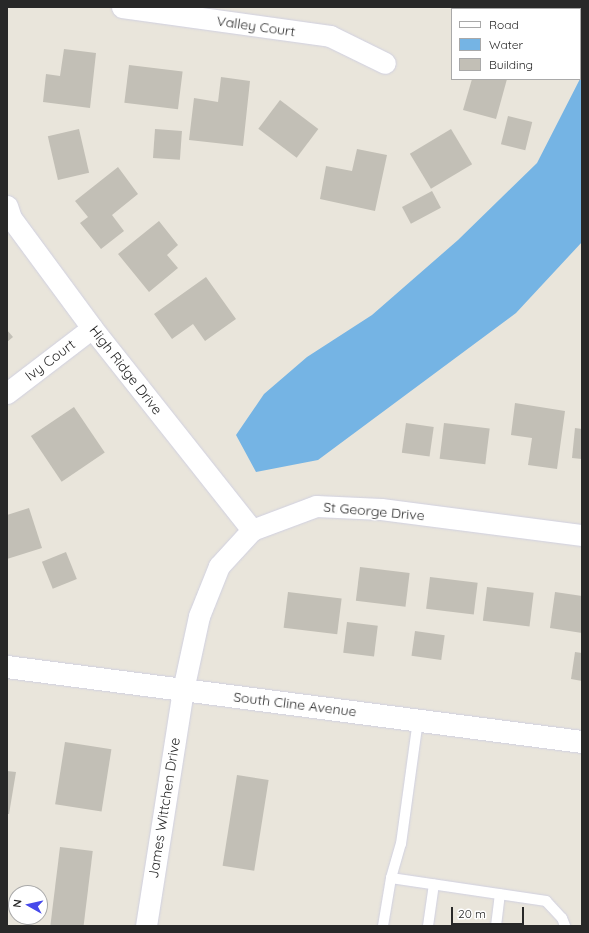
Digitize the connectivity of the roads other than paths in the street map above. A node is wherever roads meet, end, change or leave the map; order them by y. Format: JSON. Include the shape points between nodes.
{"nodes":[{"id":1,"x":122,"y":7,"type":"edge"},
{"id":2,"x":385,"y":63,"type":"dead end"},
{"id":3,"x":7,"y":206,"type":"edge"},
{"id":4,"x":92,"y":328,"type":"junction"},
{"id":5,"x":7,"y":393,"type":"edge"},
{"id":6,"x":252,"y":530,"type":"junction"},
{"id":7,"x":582,"y":535,"type":"edge"},
{"id":8,"x":7,"y":667,"type":"edge"},
{"id":9,"x":183,"y":690,"type":"junction"},
{"id":10,"x":418,"y":720,"type":"junction"},
{"id":11,"x":582,"y":742,"type":"edge"},
{"id":12,"x":391,"y":878,"type":"junction"},
{"id":13,"x":434,"y":884,"type":"junction"},
{"id":14,"x":500,"y":894,"type":"junction"},
{"id":15,"x":146,"y":926,"type":"edge"},
{"id":16,"x":383,"y":926,"type":"edge"},
{"id":17,"x":428,"y":926,"type":"edge"},
{"id":18,"x":496,"y":926,"type":"edge"},
{"id":19,"x":565,"y":926,"type":"edge"}],
"edges":[{"from":1,"to":2,"type":"street","name":"Valley Court","via":[[330,36]]},
{"from":3,"to":4,"type":"street","name":"High Ridge Drive","via":[[11,218]]},
{"from":4,"to":5,"type":"street","name":"Ivy Court"},
{"from":4,"to":6,"type":"street","name":"High Ridge Drive"},
{"from":6,"to":7,"type":"street","name":"St George Drive","via":[[316,506],[381,509]]},
{"from":6,"to":9,"type":"street","name":"St George Drive","via":[[219,566],[199,616]]},
{"from":8,"to":9,"type":"street","name":"South Cline Avenue"},
{"from":9,"to":10,"type":"street","name":"South Cline Avenue"},
{"from":9,"to":15,"type":"street","name":"James Wittchen Drive"},
{"from":10,"to":11,"type":"street","name":"South Cline Avenue"},
{"from":10,"to":12,"type":"lane","via":[[401,844]]},
{"from":12,"to":13,"type":"lane"},
{"from":12,"to":16,"type":"lane"},
{"from":13,"to":14,"type":"lane"},
{"from":13,"to":17,"type":"lane"},
{"from":14,"to":18,"type":"lane"},
{"from":14,"to":19,"type":"lane","via":[[546,901],[562,918]]}]}
